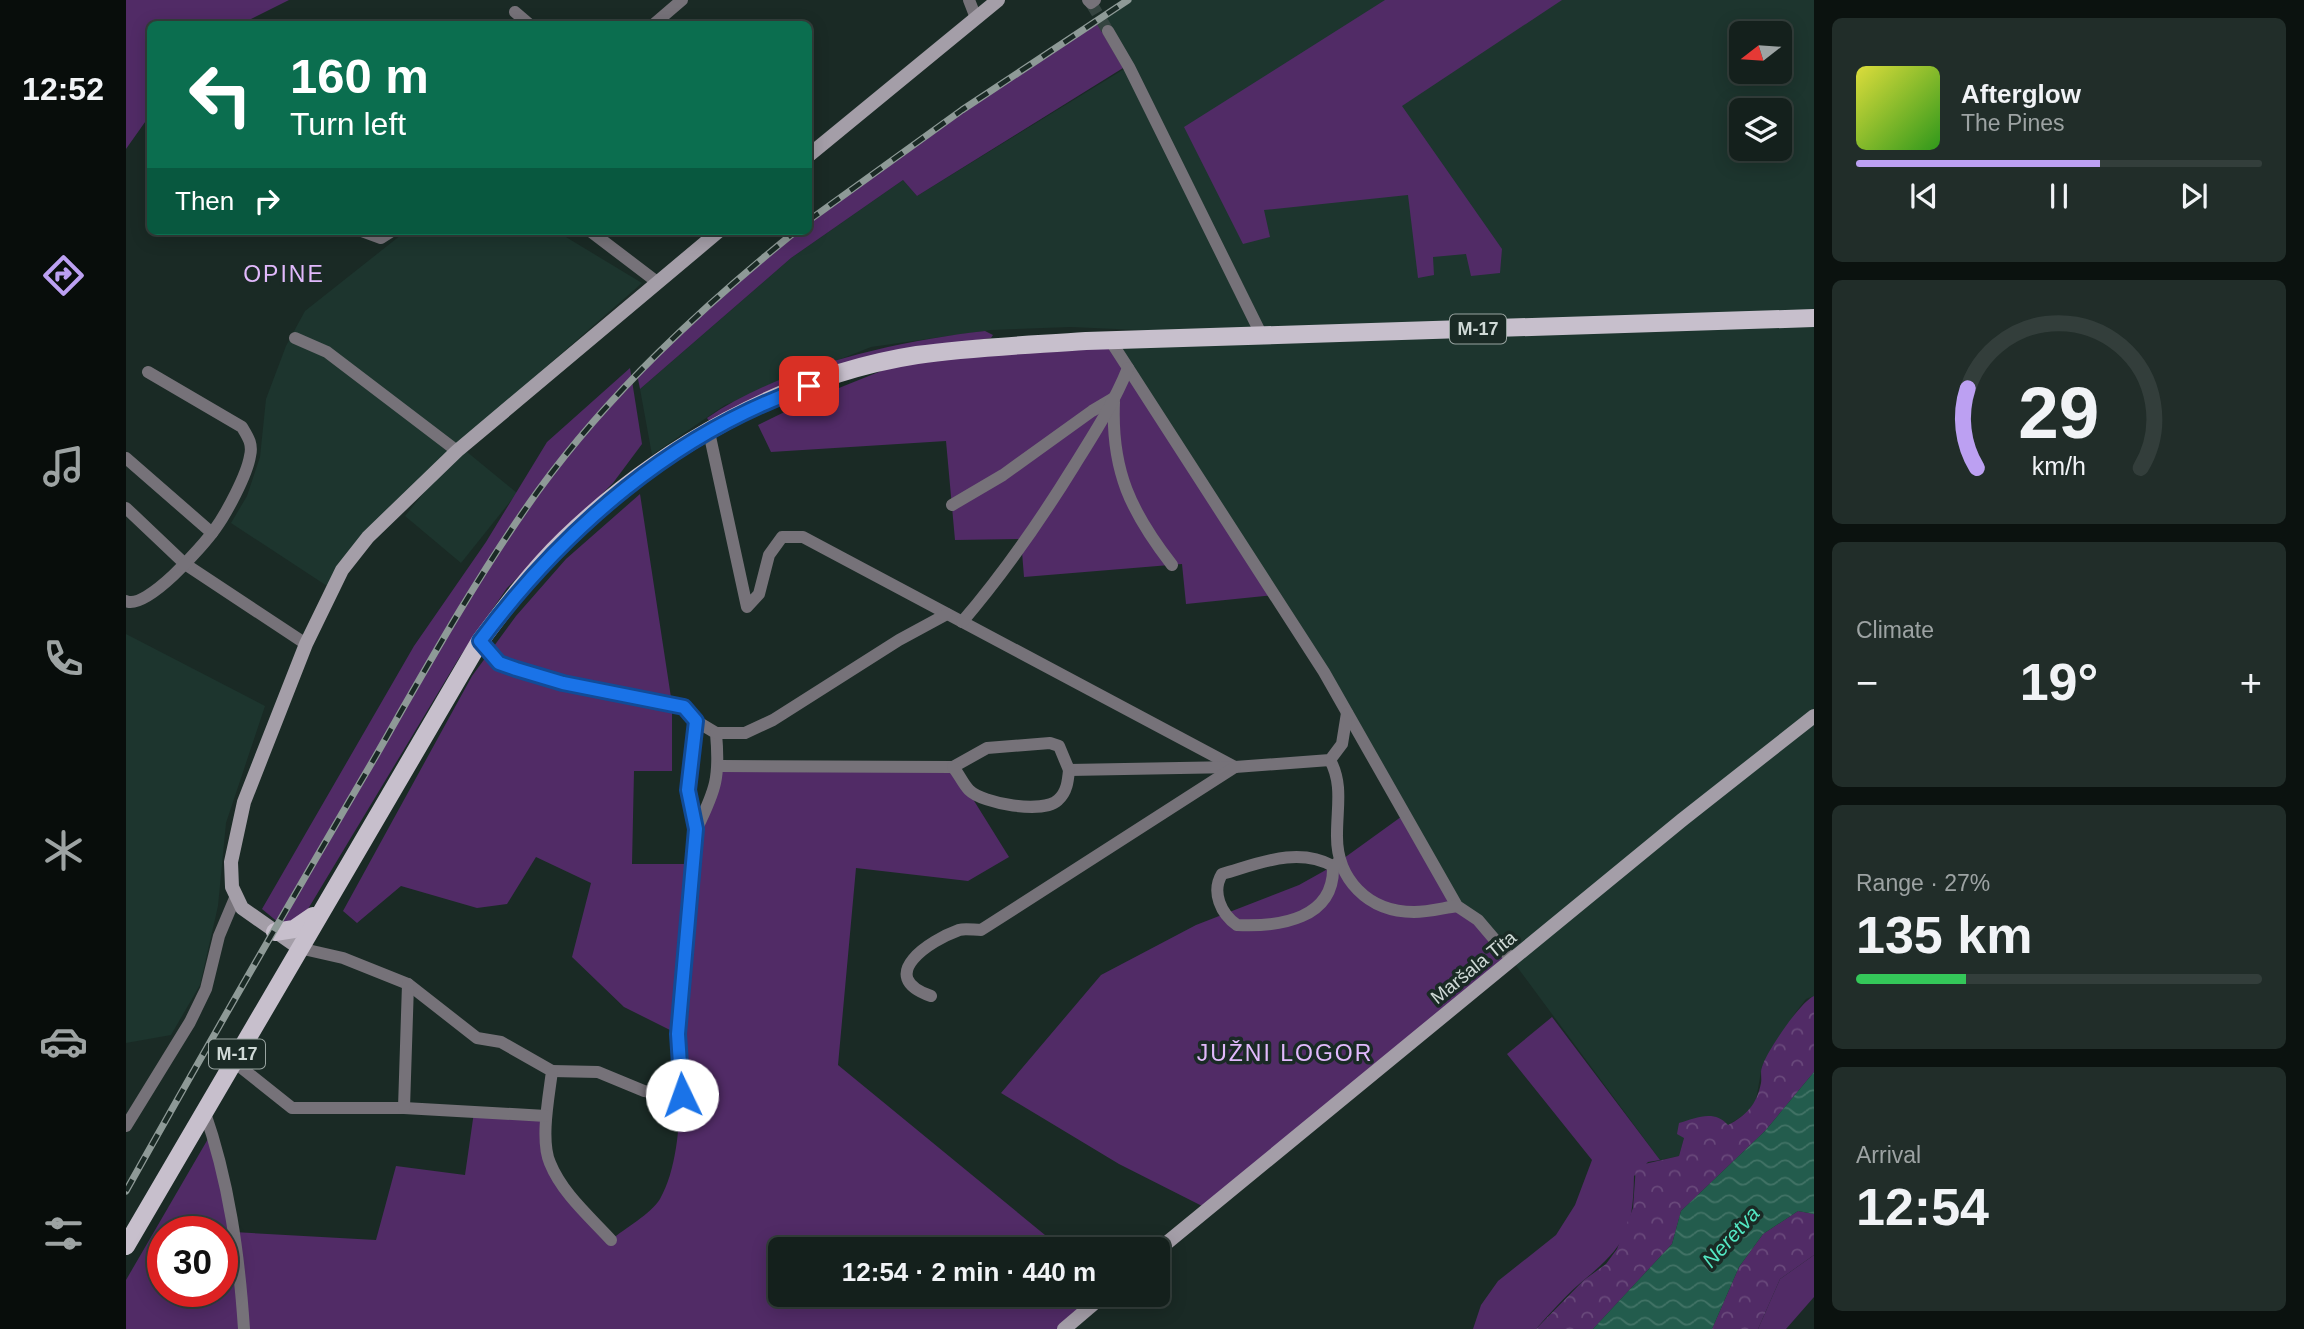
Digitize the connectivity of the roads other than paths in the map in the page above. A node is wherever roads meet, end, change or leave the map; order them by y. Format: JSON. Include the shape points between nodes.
{"nodes":[{"id":1,"x":682,"y":0,"type":"edge"},
{"id":2,"x":969,"y":0,"type":"edge"},
{"id":3,"x":998,"y":0,"type":"edge"},
{"id":4,"x":1088,"y":0,"type":"edge"},
{"id":5,"x":1096,"y":0,"type":"edge"},
{"id":6,"x":515,"y":12,"type":"dead end"},
{"id":7,"x":976,"y":18,"type":"junction"},
{"id":8,"x":526,"y":21,"type":"edge"},
{"id":9,"x":657,"y":21,"type":"edge"},
{"id":10,"x":1108,"y":31,"type":"tunnel mouth"},
{"id":11,"x":812,"y":153,"type":"edge"},
{"id":12,"x":595,"y":235,"type":"edge"},
{"id":13,"x":714,"y":235,"type":"edge"},
{"id":14,"x":657,"y":282,"type":"junction"},
{"id":15,"x":1814,"y":318,"type":"edge"},
{"id":16,"x":1262,"y":336,"type":"junction"},
{"id":17,"x":295,"y":338,"type":"dead end"},
{"id":18,"x":1110,"y":340,"type":"junction"},
{"id":19,"x":1128,"y":368,"type":"junction"},
{"id":20,"x":148,"y":372,"type":"dead end"},
{"id":21,"x":1115,"y":398,"type":"junction"},
{"id":22,"x":709,"y":432,"type":"junction"},
{"id":23,"x":457,"y":451,"type":"junction"},
{"id":24,"x":126,"y":457,"type":"edge"},
{"id":25,"x":952,"y":505,"type":"dead end"},
{"id":26,"x":126,"y":508,"type":"edge"},
{"id":27,"x":212,"y":533,"type":"junction"},
{"id":28,"x":185,"y":564,"type":"junction"},
{"id":29,"x":1172,"y":565,"type":"dead end"},
{"id":30,"x":126,"y":601,"type":"edge"},
{"id":31,"x":947,"y":614,"type":"junction"},
{"id":32,"x":962,"y":622,"type":"junction"},
{"id":33,"x":480,"y":641,"type":"junction"},
{"id":34,"x":306,"y":644,"type":"junction"},
{"id":35,"x":1347,"y":713,"type":"junction"},
{"id":36,"x":1814,"y":716,"type":"edge"},
{"id":37,"x":696,"y":721,"type":"junction"},
{"id":38,"x":716,"y":733,"type":"junction"},
{"id":39,"x":1331,"y":760,"type":"junction"},
{"id":40,"x":720,"y":766,"type":"junction"},
{"id":41,"x":953,"y":767,"type":"junction"},
{"id":42,"x":1235,"y":767,"type":"junction"},
{"id":43,"x":1069,"y":770,"type":"junction"},
{"id":44,"x":696,"y":829,"type":"junction"},
{"id":45,"x":1336,"y":864,"type":"junction"},
{"id":46,"x":336,"y":885,"type":"junction"},
{"id":47,"x":235,"y":898,"type":"junction"},
{"id":48,"x":1457,"y":905,"type":"junction"},
{"id":49,"x":275,"y":932,"type":"junction"},
{"id":50,"x":299,"y":948,"type":"junction"},
{"id":51,"x":1512,"y":960,"type":"junction"},
{"id":52,"x":408,"y":984,"type":"junction"},
{"id":53,"x":931,"y":996,"type":"dead end"},
{"id":54,"x":233,"y":1061,"type":"junction"},
{"id":55,"x":552,"y":1071,"type":"junction"},
{"id":56,"x":404,"y":1108,"type":"junction"},
{"id":57,"x":204,"y":1110,"type":"junction"},
{"id":58,"x":546,"y":1116,"type":"junction"},
{"id":59,"x":126,"y":1126,"type":"edge"},
{"id":60,"x":611,"y":1240,"type":"dead end"},
{"id":61,"x":1170,"y":1240,"type":"edge"},
{"id":62,"x":126,"y":1246,"type":"edge"},
{"id":63,"x":1090,"y":1307,"type":"edge"},
{"id":64,"x":244,"y":1329,"type":"edge"},
{"id":65,"x":1065,"y":1329,"type":"edge"}],
"edges":[{"from":1,"to":9,"type":"street"},
{"from":2,"to":7,"type":"street"},
{"from":3,"to":7,"type":"street"},
{"from":4,"to":5,"type":"street"},
{"from":6,"to":8,"type":"street"},
{"from":7,"to":11,"type":"street"},
{"from":10,"to":16,"type":"street"},
{"from":12,"to":14,"type":"street"},
{"from":13,"to":14,"type":"street"},
{"from":14,"to":23,"type":"street"},
{"from":15,"to":16,"type":"main road","number":"M-17"},
{"from":16,"to":18,"type":"main road","number":"M-17"},
{"from":17,"to":23,"type":"street","via":[[327,352]]},
{"from":18,"to":19,"type":"street"},
{"from":18,"to":22,"type":"main road","number":"M-17","via":[[965,349],[868,366],[792,391]]},
{"from":19,"to":21,"type":"street"},
{"from":19,"to":35,"type":"street"},
{"from":20,"to":27,"type":"street","via":[[242,426],[251,442],[250,458]]},
{"from":21,"to":25,"type":"street"},
{"from":21,"to":29,"type":"street","via":[[1116,442],[1129,503]]},
{"from":21,"to":32,"type":"street","via":[[1044,514]]},
{"from":22,"to":31,"type":"street","via":[[747,607],[759,594],[769,555],[782,537],[803,537]]},
{"from":22,"to":33,"type":"main road","number":"M-17","via":[[626,488],[565,539],[512,597]]},
{"from":23,"to":34,"type":"street","via":[[355,552]]},
{"from":24,"to":27,"type":"street"},
{"from":26,"to":28,"type":"street"},
{"from":27,"to":28,"type":"street"},
{"from":28,"to":30,"type":"street","via":[[142,601]]},
{"from":28,"to":34,"type":"street"},
{"from":31,"to":32,"type":"street"},
{"from":31,"to":38,"type":"street","via":[[899,639],[773,720],[745,733]]},
{"from":32,"to":42,"type":"street"},
{"from":33,"to":37,"type":"street","via":[[499,663],[563,683],[684,707]]},
{"from":33,"to":46,"type":"main road","number":"M-17"},
{"from":34,"to":47,"type":"street","via":[[244,802],[231,862]]},
{"from":35,"to":39,"type":"street","via":[[1342,744]]},
{"from":35,"to":48,"type":"street"},
{"from":36,"to":51,"type":"street","name":"Maršala Tita"},
{"from":37,"to":38,"type":"street"},
{"from":37,"to":44,"type":"street","via":[[688,790]]},
{"from":38,"to":40,"type":"street"},
{"from":39,"to":42,"type":"street"},
{"from":39,"to":45,"type":"street","via":[[1339,777]]},
{"from":40,"to":41,"type":"street"},
{"from":40,"to":44,"type":"street"},
{"from":41,"to":43,"type":"street","via":[[987,748],[1050,743],[1059,746]]},
{"from":41,"to":43,"type":"street","via":[[970,791],[989,801],[1032,807],[1059,799],[1067,788]]},
{"from":42,"to":43,"type":"street"},
{"from":42,"to":53,"type":"street","via":[[981,930],[961,929],[918,951],[908,966],[909,981]]},
{"from":44,"to":55,"type":"street","via":[[678,1034],[682,1095],[643,1091],[598,1072]]},
{"from":45,"to":45,"type":"street","via":[[1290,856],[1222,874],[1217,882],[1221,909],[1237,925],[1252,926],[1309,913],[1328,897]]},
{"from":45,"to":48,"type":"street","via":[[1345,878],[1391,910],[1416,912]]},
{"from":46,"to":49,"type":"main road","via":[[310,920]]},
{"from":46,"to":50,"type":"main road","number":"M-17"},
{"from":47,"to":49,"type":"street"},
{"from":47,"to":59,"type":"street","via":[[219,936],[206,989]]},
{"from":48,"to":51,"type":"street","via":[[1485,927]]},
{"from":49,"to":50,"type":"street"},
{"from":50,"to":52,"type":"street","via":[[343,958]]},
{"from":50,"to":54,"type":"main road","number":"M-17"},
{"from":51,"to":61,"type":"street","name":"Maršala Tita"},
{"from":52,"to":55,"type":"street","via":[[477,1038],[501,1042]]},
{"from":52,"to":56,"type":"street"},
{"from":54,"to":56,"type":"street","via":[[292,1108]]},
{"from":54,"to":57,"type":"main road","number":"M-17"},
{"from":55,"to":58,"type":"street"},
{"from":56,"to":58,"type":"street"},
{"from":57,"to":62,"type":"main road","number":"M-17"},
{"from":57,"to":64,"type":"street","via":[[222,1164]]},
{"from":58,"to":60,"type":"street","via":[[549,1162],[574,1201]]},
{"from":63,"to":65,"type":"street"}]}
